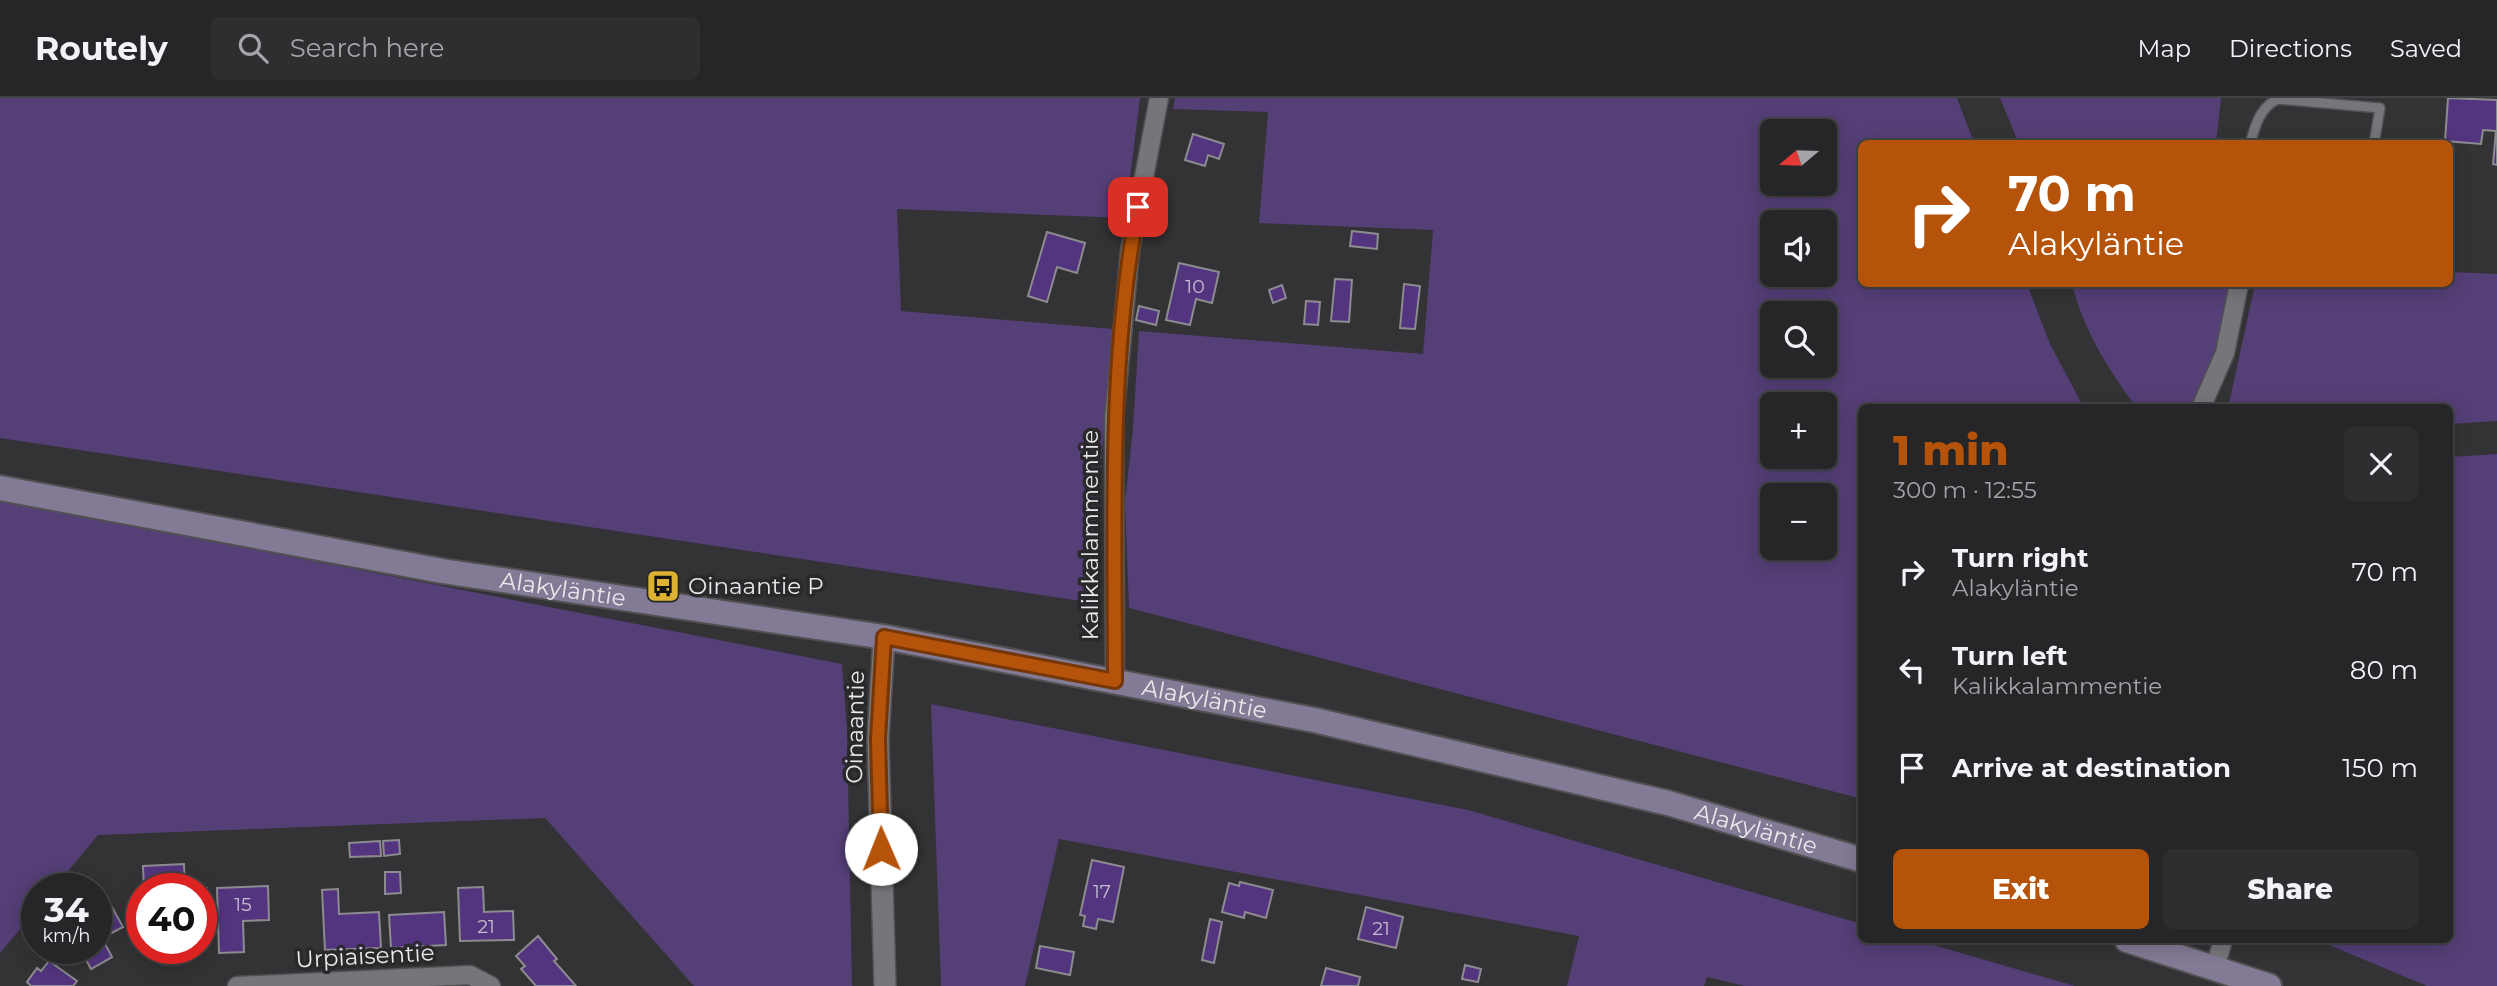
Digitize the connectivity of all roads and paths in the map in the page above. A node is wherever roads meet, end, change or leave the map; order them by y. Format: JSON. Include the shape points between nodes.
{"nodes":[{"id":1,"x":1159,"y":98,"type":"edge"},
{"id":2,"x":2251,"y":140,"type":"edge"},
{"id":3,"x":2375,"y":140,"type":"edge"},
{"id":4,"x":2238,"y":287,"type":"edge"},
{"id":5,"x":2203,"y":404,"type":"edge"},
{"id":6,"x":0,"y":488,"type":"edge"},
{"id":7,"x":884,"y":637,"type":"junction"},
{"id":8,"x":1115,"y":681,"type":"junction"},
{"id":9,"x":1858,"y":859,"type":"edge"},
{"id":10,"x":2136,"y":943,"type":"edge"},
{"id":11,"x":2221,"y":943,"type":"edge"},
{"id":12,"x":2215,"y":968,"type":"junction"},
{"id":13,"x":237,"y":986,"type":"edge"},
{"id":14,"x":491,"y":986,"type":"edge"},
{"id":15,"x":885,"y":986,"type":"edge"},
{"id":16,"x":2269,"y":986,"type":"edge"}],
"edges":[{"from":1,"to":8,"type":"street","name":"Kalikkalammentie","via":[[1130,251],[1114,419]]},
{"from":2,"to":3,"type":"lane","via":[[2267,105],[2278,99],[2380,108]]},
{"from":4,"to":5,"type":"street","via":[[2225,353]]},
{"from":6,"to":7,"type":"main road","name":"Alakyläntie","via":[[442,571]]},
{"from":7,"to":8,"type":"main road","name":"Alakyläntie"},
{"from":7,"to":15,"type":"street","name":"Oinaantie","via":[[878,739]]},
{"from":8,"to":9,"type":"main road","name":"Alakyläntie","via":[[1314,720],[1654,800]]},
{"from":10,"to":12,"type":"main road"},
{"from":11,"to":12,"type":"street"},
{"from":12,"to":16,"type":"main road"},
{"from":13,"to":14,"type":"street","name":"Urpiaisentie","via":[[470,975]]}]}
